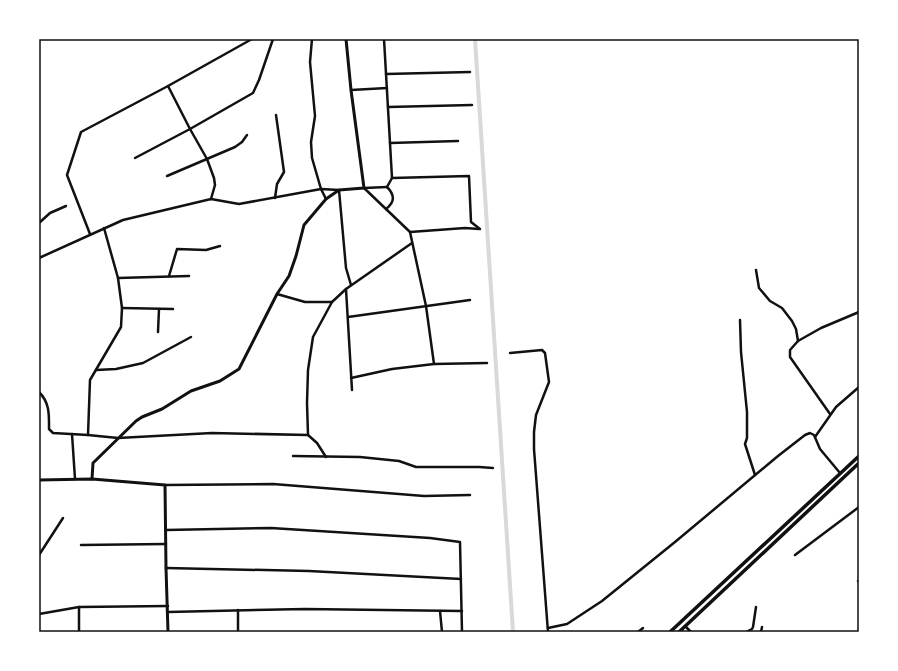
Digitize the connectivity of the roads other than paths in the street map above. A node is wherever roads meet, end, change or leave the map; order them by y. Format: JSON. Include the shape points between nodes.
{"nodes":[{"id":1,"x":252,"y":39,"type":"edge"},
{"id":2,"x":273,"y":39,"type":"edge"},
{"id":3,"x":312,"y":39,"type":"edge"},
{"id":4,"x":346,"y":39,"type":"edge"},
{"id":5,"x":384,"y":39,"type":"edge"},
{"id":6,"x":470,"y":72,"type":"dead end"},
{"id":7,"x":386,"y":74,"type":"junction"},
{"id":8,"x":168,"y":86,"type":"junction"},
{"id":9,"x":386,"y":88,"type":"junction"},
{"id":10,"x":351,"y":90,"type":"junction"},
{"id":11,"x":472,"y":105,"type":"dead end"},
{"id":12,"x":388,"y":107,"type":"junction"},
{"id":13,"x":276,"y":115,"type":"dead end"},
{"id":14,"x":190,"y":129,"type":"junction"},
{"id":15,"x":246,"y":134,"type":"dead end"},
{"id":16,"x":458,"y":141,"type":"dead end"},
{"id":17,"x":390,"y":143,"type":"junction"},
{"id":18,"x":135,"y":158,"type":"dead end"},
{"id":19,"x":207,"y":159,"type":"junction"},
{"id":20,"x":167,"y":176,"type":"dead end"},
{"id":21,"x":392,"y":178,"type":"junction"},
{"id":22,"x":388,"y":187,"type":"junction"},
{"id":23,"x":364,"y":188,"type":"junction"},
{"id":24,"x":321,"y":189,"type":"junction"},
{"id":25,"x":339,"y":190,"type":"junction"},
{"id":26,"x":275,"y":198,"type":"junction"},
{"id":27,"x":211,"y":199,"type":"junction"},
{"id":28,"x":326,"y":200,"type":"junction"},
{"id":29,"x":66,"y":206,"type":"dead end"},
{"id":30,"x":386,"y":209,"type":"junction"},
{"id":31,"x":39,"y":223,"type":"edge"},
{"id":32,"x":104,"y":228,"type":"junction"},
{"id":33,"x":410,"y":232,"type":"junction"},
{"id":34,"x":90,"y":234,"type":"junction"},
{"id":35,"x":412,"y":243,"type":"junction"},
{"id":36,"x":220,"y":246,"type":"dead end"},
{"id":37,"x":39,"y":258,"type":"edge"},
{"id":38,"x":756,"y":270,"type":"dead end"},
{"id":39,"x":169,"y":276,"type":"junction"},
{"id":40,"x":189,"y":276,"type":"dead end"},
{"id":41,"x":118,"y":278,"type":"junction"},
{"id":42,"x":351,"y":285,"type":"junction"},
{"id":43,"x":346,"y":289,"type":"junction"},
{"id":44,"x":277,"y":294,"type":"junction"},
{"id":45,"x":470,"y":300,"type":"dead end"},
{"id":46,"x":332,"y":302,"type":"junction"},
{"id":47,"x":426,"y":306,"type":"junction"},
{"id":48,"x":122,"y":308,"type":"junction"},
{"id":49,"x":159,"y":309,"type":"junction"},
{"id":50,"x":173,"y":309,"type":"dead end"},
{"id":51,"x":859,"y":312,"type":"edge"},
{"id":52,"x":348,"y":317,"type":"junction"},
{"id":53,"x":740,"y":320,"type":"dead end"},
{"id":54,"x":158,"y":332,"type":"dead end"},
{"id":55,"x":191,"y":337,"type":"dead end"},
{"id":56,"x":798,"y":341,"type":"junction"},
{"id":57,"x":510,"y":353,"type":"dead end"},
{"id":58,"x":434,"y":364,"type":"junction"},
{"id":59,"x":487,"y":364,"type":"dead end"},
{"id":60,"x":96,"y":370,"type":"junction"},
{"id":61,"x":351,"y":378,"type":"junction"},
{"id":62,"x":859,"y":387,"type":"edge"},
{"id":63,"x":352,"y":390,"type":"dead end"},
{"id":64,"x":39,"y":392,"type":"edge"},
{"id":65,"x":830,"y":414,"type":"junction"},
{"id":66,"x":72,"y":434,"type":"junction"},
{"id":67,"x":88,"y":435,"type":"junction"},
{"id":68,"x":308,"y":435,"type":"junction"},
{"id":69,"x":118,"y":438,"type":"junction"},
{"id":70,"x":815,"y":438,"type":"junction"},
{"id":71,"x":294,"y":456,"type":"dead end"},
{"id":72,"x":326,"y":456,"type":"junction"},
{"id":73,"x":859,"y":456,"type":"edge"},
{"id":74,"x":859,"y":463,"type":"edge"},
{"id":75,"x":493,"y":468,"type":"dead end"},
{"id":76,"x":840,"y":473,"type":"junction"},
{"id":77,"x":755,"y":475,"type":"junction"},
{"id":78,"x":92,"y":479,"type":"junction"},
{"id":79,"x":39,"y":480,"type":"edge"},
{"id":80,"x":75,"y":480,"type":"junction"},
{"id":81,"x":165,"y":485,"type":"junction"},
{"id":82,"x":470,"y":495,"type":"dead end"},
{"id":83,"x":859,"y":507,"type":"edge"},
{"id":84,"x":63,"y":518,"type":"dead end"},
{"id":85,"x":166,"y":530,"type":"junction"},
{"id":86,"x":166,"y":544,"type":"junction"},
{"id":87,"x":81,"y":545,"type":"dead end"},
{"id":88,"x":39,"y":555,"type":"edge"},
{"id":89,"x":795,"y":555,"type":"dead end"},
{"id":90,"x":166,"y":568,"type":"junction"},
{"id":91,"x":461,"y":579,"type":"junction"},
{"id":92,"x":168,"y":606,"type":"junction"},
{"id":93,"x":79,"y":607,"type":"junction"},
{"id":94,"x":756,"y":607,"type":"dead end"},
{"id":95,"x":238,"y":610,"type":"junction"},
{"id":96,"x":440,"y":611,"type":"junction"},
{"id":97,"x":462,"y":611,"type":"junction"},
{"id":98,"x":168,"y":612,"type":"junction"},
{"id":99,"x":39,"y":614,"type":"edge"},
{"id":100,"x":685,"y":626,"type":"junction"},
{"id":101,"x":762,"y":627,"type":"dead end"},
{"id":102,"x":548,"y":628,"type":"junction"},
{"id":103,"x":643,"y":628,"type":"dead end"},
{"id":104,"x":79,"y":632,"type":"edge"},
{"id":105,"x":168,"y":632,"type":"edge"},
{"id":106,"x":238,"y":632,"type":"edge"},
{"id":107,"x":442,"y":632,"type":"edge"},
{"id":108,"x":462,"y":632,"type":"edge"},
{"id":109,"x":548,"y":632,"type":"edge"},
{"id":110,"x":638,"y":632,"type":"edge"},
{"id":111,"x":670,"y":632,"type":"edge"},
{"id":112,"x":679,"y":632,"type":"edge"},
{"id":113,"x":691,"y":632,"type":"edge"},
{"id":114,"x":746,"y":632,"type":"edge"},
{"id":115,"x":761,"y":632,"type":"edge"}],
"edges":[{"from":1,"to":8,"type":"street"},
{"from":2,"to":14,"type":"street","via":[[253,93]]},
{"from":3,"to":24,"type":"street","via":[[310,62],[315,116],[311,142],[312,158]]},
{"from":4,"to":10,"type":"street"},
{"from":5,"to":7,"type":"street"},
{"from":6,"to":7,"type":"street"},
{"from":7,"to":9,"type":"street"},
{"from":8,"to":14,"type":"street"},
{"from":8,"to":34,"type":"street","via":[[81,132],[67,174]]},
{"from":9,"to":10,"type":"street"},
{"from":9,"to":12,"type":"street"},
{"from":10,"to":23,"type":"street"},
{"from":11,"to":12,"type":"street"},
{"from":12,"to":17,"type":"street"},
{"from":13,"to":26,"type":"street","via":[[284,172],[277,184]]},
{"from":14,"to":18,"type":"street"},
{"from":14,"to":19,"type":"street"},
{"from":15,"to":19,"type":"street","via":[[236,147]]},
{"from":16,"to":17,"type":"street"},
{"from":17,"to":21,"type":"street"},
{"from":19,"to":20,"type":"street"},
{"from":19,"to":27,"type":"street","via":[[215,185]]},
{"from":21,"to":22,"type":"street"},
{"from":21,"to":33,"type":"street","via":[[469,176],[471,222],[480,229]]},
{"from":22,"to":23,"type":"street"},
{"from":22,"to":30,"type":"street","via":[[393,199],[391,206]]},
{"from":23,"to":25,"type":"street"},
{"from":23,"to":30,"type":"street"},
{"from":24,"to":25,"type":"street"},
{"from":24,"to":26,"type":"street"},
{"from":24,"to":28,"type":"street"},
{"from":25,"to":28,"type":"street"},
{"from":25,"to":42,"type":"street","via":[[346,268]]},
{"from":26,"to":27,"type":"street","via":[[239,204]]},
{"from":27,"to":32,"type":"street","via":[[122,220]]},
{"from":28,"to":44,"type":"street","via":[[304,225],[294,263]]},
{"from":29,"to":31,"type":"street"},
{"from":30,"to":33,"type":"street"},
{"from":32,"to":34,"type":"street"},
{"from":32,"to":41,"type":"street"},
{"from":33,"to":35,"type":"street"},
{"from":34,"to":37,"type":"street"},
{"from":35,"to":42,"type":"street"},
{"from":35,"to":47,"type":"street"},
{"from":36,"to":39,"type":"street","via":[[206,250],[177,249]]},
{"from":38,"to":56,"type":"street","via":[[758,288],[770,301],[782,308],[792,321]]},
{"from":39,"to":40,"type":"street"},
{"from":39,"to":41,"type":"street"},
{"from":41,"to":48,"type":"street"},
{"from":42,"to":43,"type":"street"},
{"from":43,"to":46,"type":"street"},
{"from":43,"to":52,"type":"street"},
{"from":44,"to":46,"type":"street","via":[[305,302]]},
{"from":44,"to":69,"type":"street","via":[[239,369],[220,381],[191,391],[162,409],[142,417]]},
{"from":45,"to":47,"type":"street"},
{"from":46,"to":68,"type":"street","via":[[312,337],[308,370]]},
{"from":47,"to":52,"type":"street"},
{"from":47,"to":58,"type":"street"},
{"from":48,"to":49,"type":"street"},
{"from":48,"to":60,"type":"street","via":[[121,327]]},
{"from":49,"to":50,"type":"street"},
{"from":49,"to":54,"type":"street"},
{"from":51,"to":56,"type":"street"},
{"from":52,"to":61,"type":"street"},
{"from":53,"to":77,"type":"street","via":[[747,412],[745,444]]},
{"from":55,"to":60,"type":"street","via":[[143,363]]},
{"from":56,"to":65,"type":"street","via":[[790,350],[790,357]]},
{"from":57,"to":102,"type":"street","via":[[542,350],[545,353],[548,382],[536,415],[534,449]]},
{"from":58,"to":59,"type":"street"},
{"from":58,"to":61,"type":"street","via":[[392,369]]},
{"from":60,"to":67,"type":"street","via":[[90,380]]},
{"from":61,"to":63,"type":"street"},
{"from":62,"to":65,"type":"street"},
{"from":64,"to":66,"type":"street","via":[[49,409],[51,432]]},
{"from":65,"to":70,"type":"street"},
{"from":66,"to":67,"type":"street"},
{"from":66,"to":80,"type":"street"},
{"from":67,"to":69,"type":"street"},
{"from":68,"to":69,"type":"street","via":[[212,433]]},
{"from":68,"to":72,"type":"street"},
{"from":69,"to":78,"type":"street","via":[[93,464]]},
{"from":70,"to":76,"type":"street","via":[[820,449]]},
{"from":70,"to":77,"type":"street","via":[[812,433],[805,435]]},
{"from":71,"to":72,"type":"street"},
{"from":72,"to":75,"type":"street","via":[[399,461],[416,467]]},
{"from":73,"to":76,"type":"main road"},
{"from":74,"to":100,"type":"main road"},
{"from":76,"to":111,"type":"main road"},
{"from":77,"to":102,"type":"street","via":[[602,601],[567,624]]},
{"from":78,"to":80,"type":"street"},
{"from":78,"to":81,"type":"street"},
{"from":79,"to":80,"type":"street"},
{"from":81,"to":82,"type":"street","via":[[273,484],[424,496]]},
{"from":81,"to":85,"type":"street"},
{"from":83,"to":89,"type":"street"},
{"from":84,"to":88,"type":"street"},
{"from":85,"to":86,"type":"street"},
{"from":85,"to":91,"type":"street","via":[[271,528],[460,542]]},
{"from":86,"to":87,"type":"street"},
{"from":86,"to":90,"type":"street"},
{"from":90,"to":91,"type":"street","via":[[309,571]]},
{"from":90,"to":92,"type":"street"},
{"from":91,"to":97,"type":"street"},
{"from":92,"to":93,"type":"street"},
{"from":92,"to":98,"type":"street"},
{"from":93,"to":99,"type":"street"},
{"from":93,"to":104,"type":"street"},
{"from":94,"to":114,"type":"street","via":[[753,627]]},
{"from":95,"to":96,"type":"street"},
{"from":95,"to":98,"type":"street"},
{"from":95,"to":106,"type":"street"},
{"from":96,"to":97,"type":"street"},
{"from":96,"to":107,"type":"street"},
{"from":97,"to":108,"type":"street"},
{"from":98,"to":105,"type":"street"},
{"from":100,"to":112,"type":"main road"},
{"from":100,"to":113,"type":"street"},
{"from":101,"to":115,"type":"street"},
{"from":102,"to":109,"type":"street"},
{"from":103,"to":110,"type":"street"}]}
